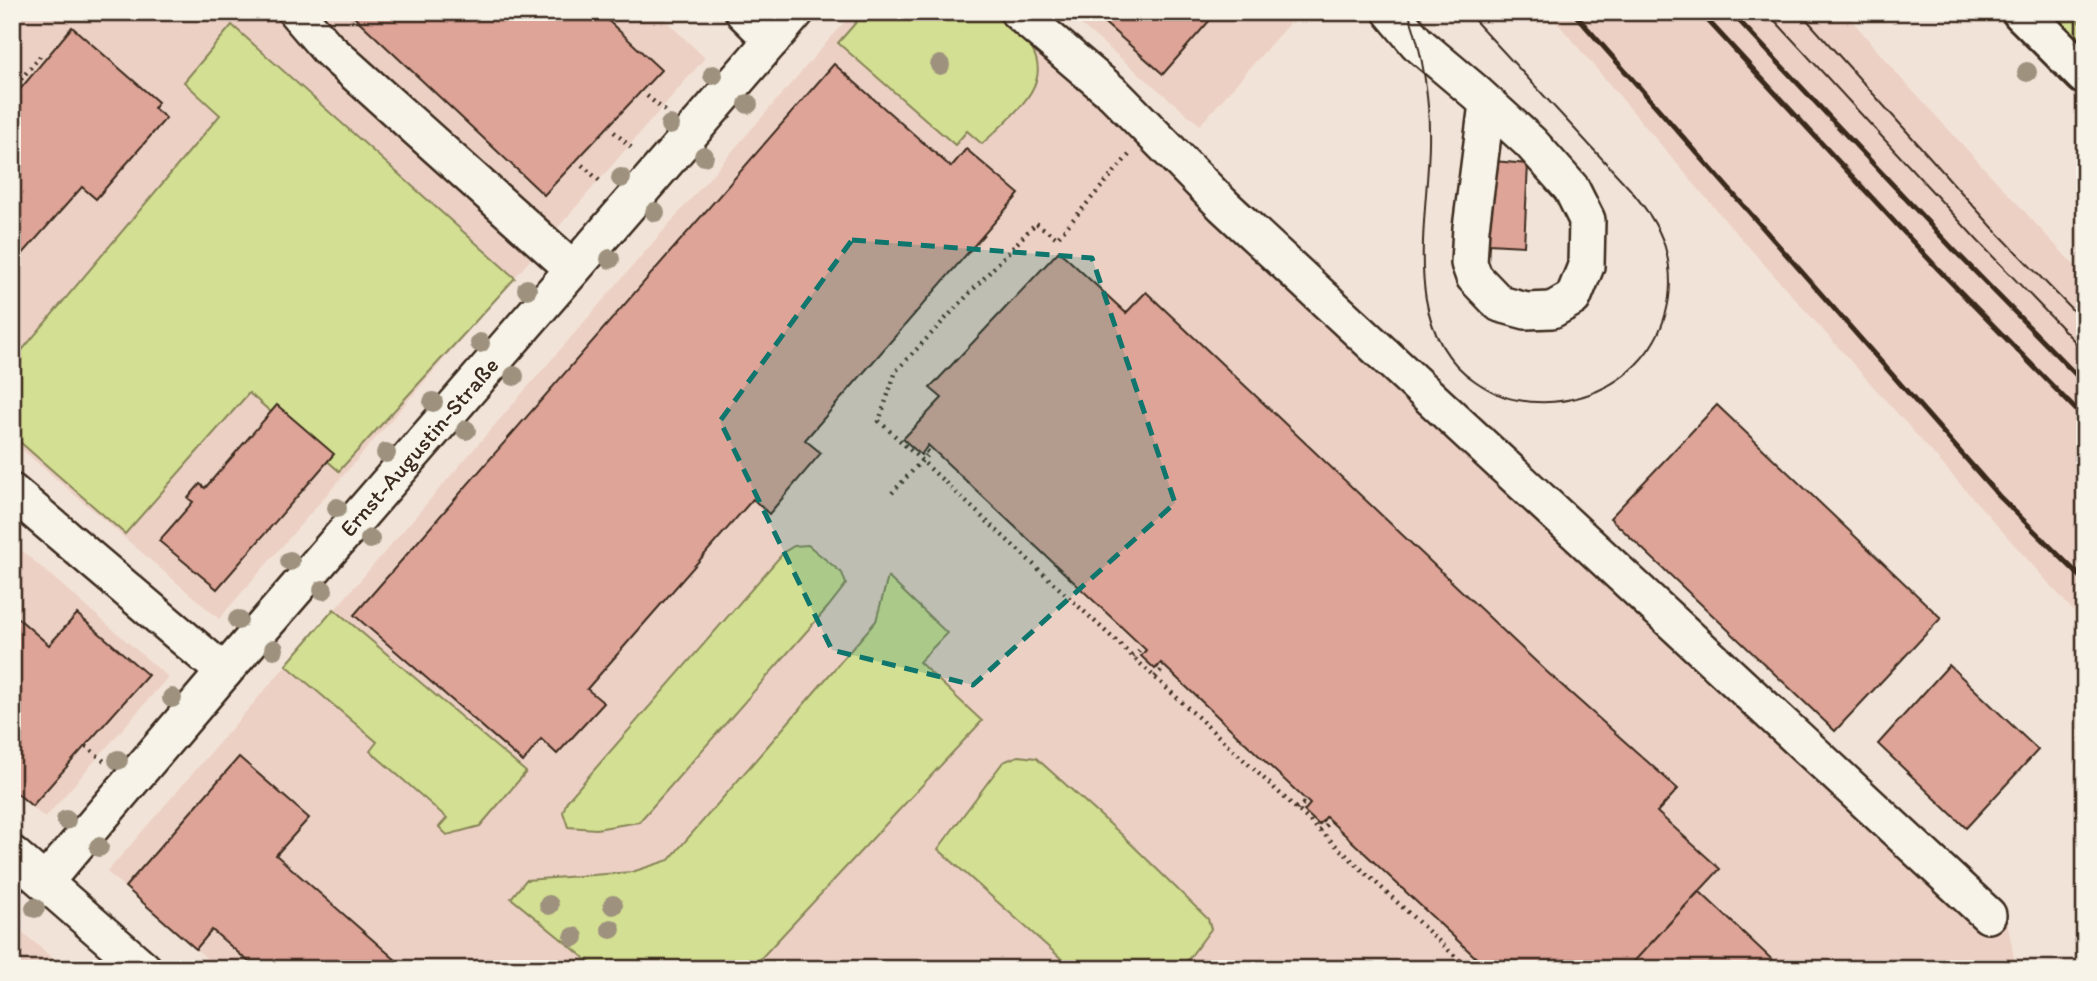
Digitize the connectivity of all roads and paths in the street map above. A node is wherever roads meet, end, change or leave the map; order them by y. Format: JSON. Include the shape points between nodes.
{"nodes":[{"id":1,"x":296,"y":12,"type":"edge"},
{"id":2,"x":743,"y":12,"type":"edge"},
{"id":3,"x":796,"y":12,"type":"edge"},
{"id":4,"x":1018,"y":12,"type":"edge"},
{"id":5,"x":1391,"y":12,"type":"edge"},
{"id":6,"x":2022,"y":12,"type":"edge"},
{"id":7,"x":772,"y":40,"type":"junction"},
{"id":8,"x":41,"y":55,"type":"dead end"},
{"id":9,"x":2085,"y":75,"type":"edge"},
{"id":10,"x":12,"y":90,"type":"edge"},
{"id":11,"x":647,"y":96,"type":"dead end"},
{"id":12,"x":1488,"y":104,"type":"junction"},
{"id":13,"x":667,"y":112,"type":"dead end"},
{"id":14,"x":1150,"y":131,"type":"junction"},
{"id":15,"x":614,"y":132,"type":"dead end"},
{"id":16,"x":634,"y":151,"type":"dead end"},
{"id":17,"x":582,"y":165,"type":"dead end"},
{"id":18,"x":604,"y":185,"type":"dead end"},
{"id":19,"x":573,"y":269,"type":"junction"},
{"id":20,"x":925,"y":450,"type":"dead end"},
{"id":21,"x":923,"y":460,"type":"junction"},
{"id":22,"x":12,"y":492,"type":"edge"},
{"id":23,"x":892,"y":493,"type":"dead end"},
{"id":24,"x":1144,"y":653,"type":"dead end"},
{"id":25,"x":1133,"y":657,"type":"junction"},
{"id":26,"x":1158,"y":667,"type":"dead end"},
{"id":27,"x":223,"y":672,"type":"junction"},
{"id":28,"x":1155,"y":677,"type":"junction"},
{"id":29,"x":86,"y":746,"type":"dead end"},
{"id":30,"x":104,"y":761,"type":"dead end"},
{"id":31,"x":1307,"y":808,"type":"dead end"},
{"id":32,"x":1297,"y":810,"type":"junction"},
{"id":33,"x":1323,"y":821,"type":"dead end"},
{"id":34,"x":1320,"y":831,"type":"junction"},
{"id":35,"x":12,"y":854,"type":"edge"},
{"id":36,"x":45,"y":882,"type":"junction"},
{"id":37,"x":1989,"y":915,"type":"dead end"},
{"id":38,"x":144,"y":969,"type":"edge"},
{"id":39,"x":1469,"y":969,"type":"edge"}],
"edges":[{"from":1,"to":19,"type":"street","via":[[327,48]]},
{"from":2,"to":7,"type":"street"},
{"from":3,"to":7,"type":"street","name":"Ernst-Augustin-Straße"},
{"from":4,"to":14,"type":"street"},
{"from":5,"to":12,"type":"street","via":[[1418,43]]},
{"from":6,"to":9,"type":"main road"},
{"from":7,"to":19,"type":"street","name":"Ernst-Augustin-Straße"},
{"from":8,"to":10,"type":"path"},
{"from":11,"to":13,"type":"path"},
{"from":12,"to":12,"type":"street","via":[[1469,263],[1474,277],[1500,304],[1527,311],[1552,310],[1573,298],[1587,266],[1587,220],[1571,188]]},
{"from":14,"to":21,"type":"path","via":[[1057,238],[1036,223],[896,371],[879,421]]},
{"from":14,"to":37,"type":"street","via":[[1223,205]]},
{"from":15,"to":16,"type":"path"},
{"from":17,"to":18,"type":"path"},
{"from":19,"to":27,"type":"street","name":"Ernst-Augustin-Straße"},
{"from":20,"to":21,"type":"path","via":[[929,453]]},
{"from":21,"to":23,"type":"path"},
{"from":21,"to":25,"type":"path"},
{"from":22,"to":27,"type":"street"},
{"from":24,"to":25,"type":"path","via":[[1140,650]]},
{"from":25,"to":28,"type":"path"},
{"from":26,"to":28,"type":"path","via":[[1162,670]]},
{"from":27,"to":36,"type":"street","name":"Ernst-Augustin-Straße"},
{"from":28,"to":32,"type":"path"},
{"from":29,"to":30,"type":"path"},
{"from":31,"to":32,"type":"path","via":[[1303,804]]},
{"from":32,"to":34,"type":"path"},
{"from":33,"to":34,"type":"path","via":[[1327,824]]},
{"from":34,"to":39,"type":"path"},
{"from":35,"to":36,"type":"street"},
{"from":36,"to":38,"type":"street"}]}
